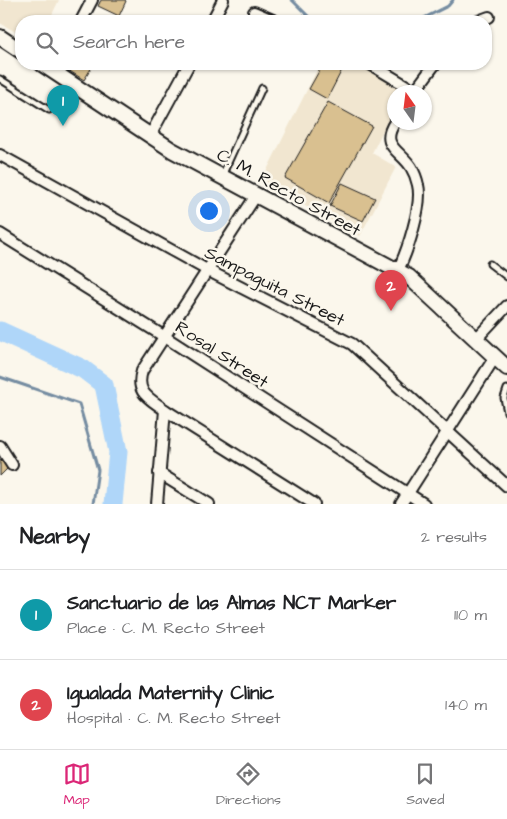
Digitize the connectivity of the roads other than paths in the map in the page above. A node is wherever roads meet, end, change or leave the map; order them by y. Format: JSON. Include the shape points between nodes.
{"nodes":[{"id":1,"x":92,"y":0,"type":"edge"},
{"id":2,"x":223,"y":0,"type":"edge"},
{"id":3,"x":254,"y":12,"type":"dead end"},
{"id":4,"x":84,"y":15,"type":"edge"},
{"id":5,"x":215,"y":15,"type":"edge"},
{"id":6,"x":261,"y":15,"type":"edge"},
{"id":7,"x":0,"y":37,"type":"edge"},
{"id":8,"x":15,"y":46,"type":"edge"},
{"id":9,"x":59,"y":70,"type":"edge"},
{"id":10,"x":186,"y":70,"type":"edge"},
{"id":11,"x":381,"y":70,"type":"edge"},
{"id":12,"x":431,"y":70,"type":"edge"},
{"id":13,"x":0,"y":79,"type":"edge"},
{"id":14,"x":404,"y":85,"type":"edge"},
{"id":15,"x":420,"y":85,"type":"edge"},
{"id":16,"x":262,"y":88,"type":"dead end"},
{"id":17,"x":49,"y":110,"type":"dead end"},
{"id":18,"x":389,"y":130,"type":"edge"},
{"id":19,"x":151,"y":134,"type":"junction"},
{"id":20,"x":0,"y":155,"type":"edge"},
{"id":21,"x":221,"y":177,"type":"junction"},
{"id":22,"x":255,"y":197,"type":"junction"},
{"id":23,"x":0,"y":234,"type":"edge"},
{"id":24,"x":490,"y":264,"type":"dead end"},
{"id":25,"x":207,"y":270,"type":"junction"},
{"id":26,"x":397,"y":272,"type":"junction"},
{"id":27,"x":507,"y":277,"type":"edge"},
{"id":28,"x":507,"y":306,"type":"edge"},
{"id":29,"x":165,"y":337,"type":"junction"},
{"id":30,"x":477,"y":338,"type":"junction"},
{"id":31,"x":495,"y":357,"type":"junction"},
{"id":32,"x":507,"y":368,"type":"edge"},
{"id":33,"x":507,"y":389,"type":"edge"},
{"id":34,"x":165,"y":410,"type":"junction"},
{"id":35,"x":507,"y":412,"type":"edge"},
{"id":36,"x":448,"y":432,"type":"junction"},
{"id":37,"x":0,"y":446,"type":"edge"},
{"id":38,"x":12,"y":465,"type":"dead end"},
{"id":39,"x":159,"y":473,"type":"junction"},
{"id":40,"x":507,"y":486,"type":"edge"},
{"id":41,"x":408,"y":494,"type":"junction"},
{"id":42,"x":157,"y":504,"type":"edge"},
{"id":43,"x":209,"y":504,"type":"edge"},
{"id":44,"x":314,"y":504,"type":"edge"},
{"id":45,"x":401,"y":504,"type":"edge"},
{"id":46,"x":424,"y":504,"type":"edge"}],
"edges":[{"from":1,"to":4,"type":"street"},
{"from":2,"to":5,"type":"street"},
{"from":3,"to":6,"type":"street"},
{"from":7,"to":8,"type":"main road"},
{"from":9,"to":19,"type":"main road","name":"C. M. Recto Street"},
{"from":10,"to":19,"type":"street"},
{"from":11,"to":14,"type":"street"},
{"from":12,"to":15,"type":"street"},
{"from":13,"to":17,"type":"lane"},
{"from":16,"to":21,"type":"lane"},
{"from":18,"to":26,"type":"street","via":[[389,141],[412,167],[419,187],[405,256]]},
{"from":19,"to":21,"type":"main road","name":"C. M. Recto Street","via":[[172,150]]},
{"from":20,"to":25,"type":"street","name":"Sampaguita Street"},
{"from":21,"to":22,"type":"main road","name":"C. M. Recto Street"},
{"from":22,"to":25,"type":"street"},
{"from":22,"to":26,"type":"main road","name":"C. M. Recto Street"},
{"from":23,"to":29,"type":"street","name":"Rosal Street"},
{"from":24,"to":27,"type":"lane"},
{"from":25,"to":29,"type":"street"},
{"from":25,"to":36,"type":"street","name":"Sampaguita Street","via":[[352,344]]},
{"from":26,"to":30,"type":"main road","name":"C. M. Recto Street","via":[[408,277]]},
{"from":28,"to":30,"type":"street"},
{"from":29,"to":34,"type":"street","via":[[142,371],[139,382],[143,392]]},
{"from":29,"to":41,"type":"street","name":"Rosal Street"},
{"from":30,"to":31,"type":"main road","name":"C. M. Recto Street"},
{"from":31,"to":32,"type":"main road","name":"C. M. Recto Street"},
{"from":31,"to":36,"type":"street"},
{"from":33,"to":35,"type":"lane","via":[[504,398]]},
{"from":34,"to":39,"type":"street"},
{"from":34,"to":44,"type":"street"},
{"from":36,"to":40,"type":"street","name":"Sampaguita Street"},
{"from":36,"to":41,"type":"street"},
{"from":37,"to":38,"type":"street"},
{"from":39,"to":42,"type":"street"},
{"from":39,"to":43,"type":"street"},
{"from":41,"to":45,"type":"street"},
{"from":41,"to":46,"type":"street","name":"Rosal Street"}]}
